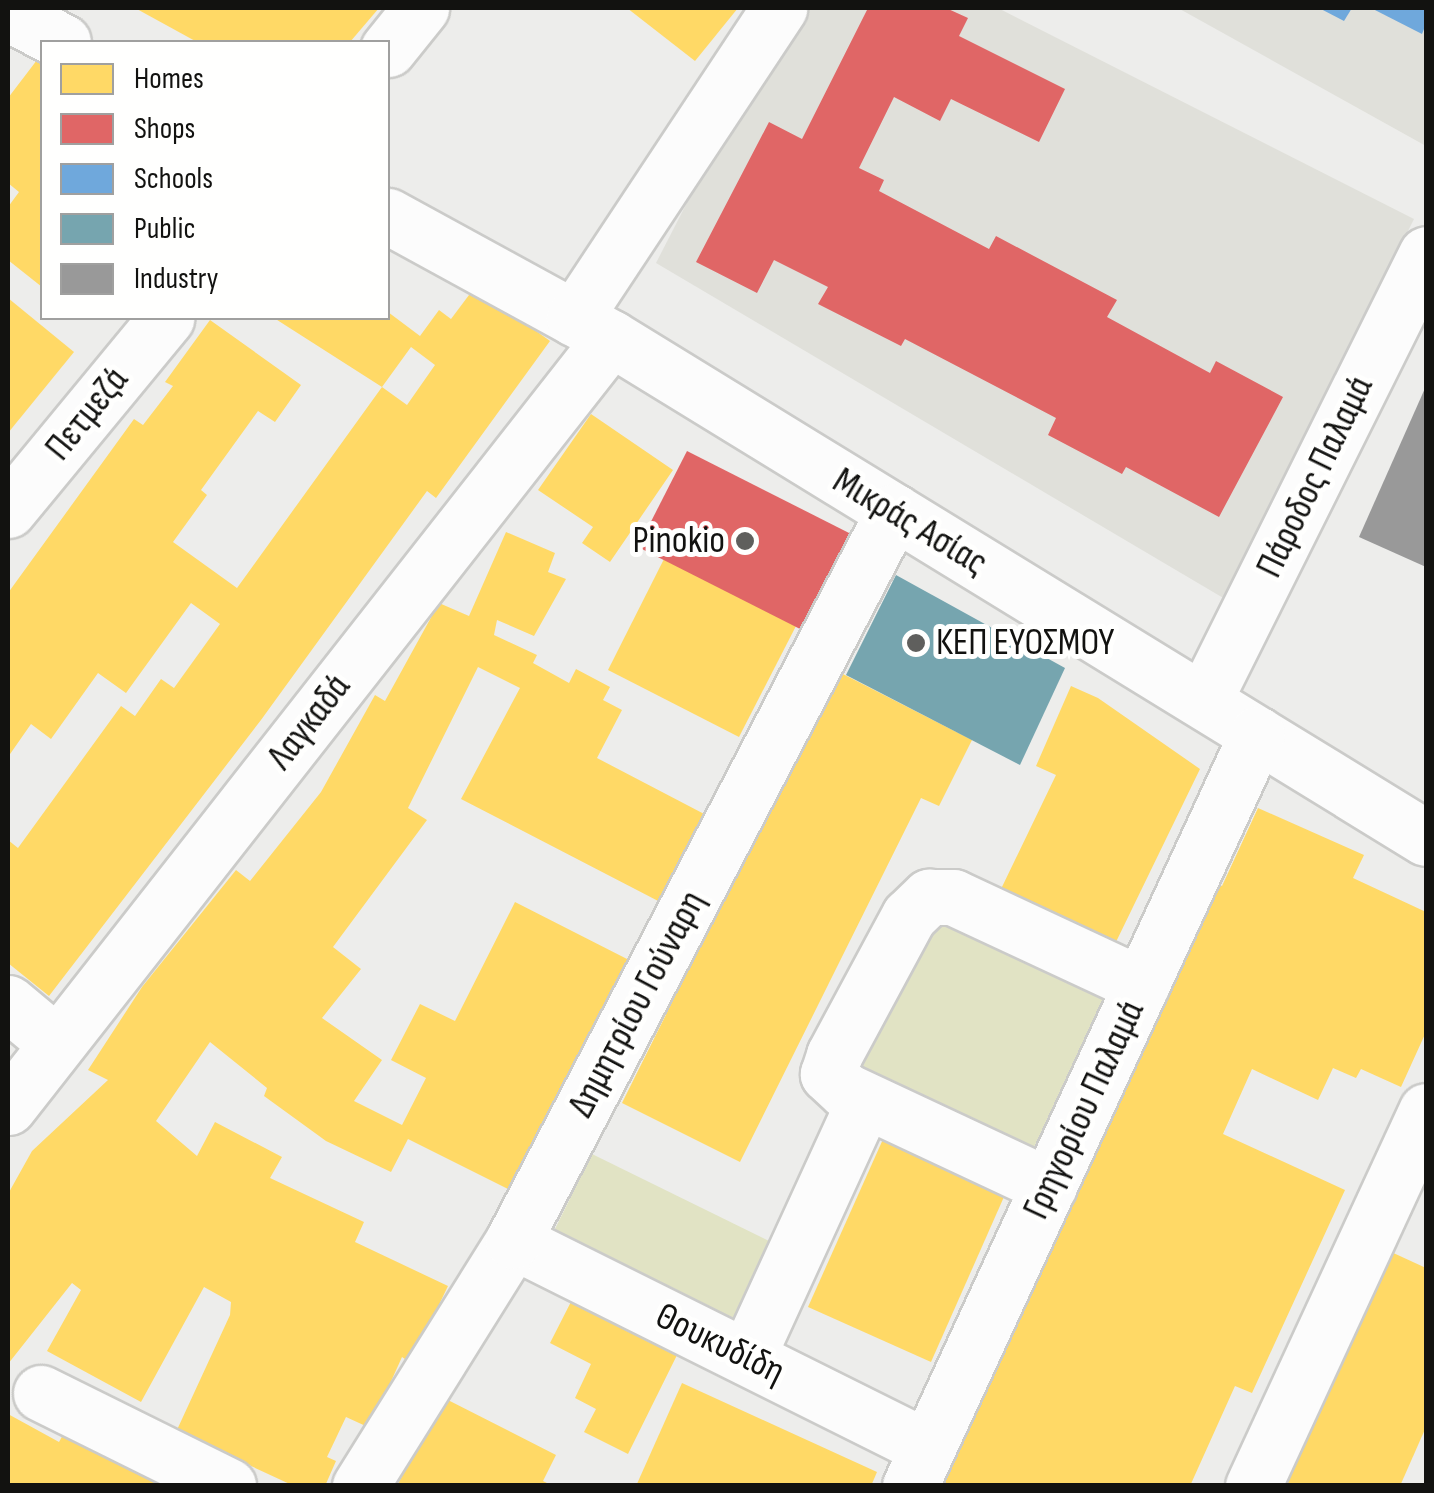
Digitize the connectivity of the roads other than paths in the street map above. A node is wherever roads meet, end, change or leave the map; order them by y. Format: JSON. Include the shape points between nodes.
{"nodes":[{"id":1,"x":422,"y":8,"type":"edge"},
{"id":2,"x":778,"y":8,"type":"edge"},
{"id":3,"x":8,"y":13,"type":"edge"},
{"id":4,"x":59,"y":40,"type":"edge"},
{"id":5,"x":390,"y":47,"type":"edge"},
{"id":6,"x":390,"y":217,"type":"edge"},
{"id":7,"x":1426,"y":254,"type":"edge"},
{"id":8,"x":164,"y":320,"type":"edge"},
{"id":9,"x":593,"y":328,"type":"junction"},
{"id":10,"x":8,"y":510,"type":"edge"},
{"id":11,"x":894,"y":512,"type":"junction"},
{"id":12,"x":1204,"y":700,"type":"junction"},
{"id":13,"x":1257,"y":734,"type":"junction"},
{"id":14,"x":1426,"y":838,"type":"edge"},
{"id":15,"x":1142,"y":985,"type":"junction"},
{"id":16,"x":8,"y":1003,"type":"edge"},
{"id":17,"x":56,"y":1042,"type":"junction"},
{"id":18,"x":864,"y":1101,"type":"junction"},
{"id":19,"x":8,"y":1108,"type":"edge"},
{"id":20,"x":1426,"y":1111,"type":"edge"},
{"id":21,"x":1049,"y":1186,"type":"junction"},
{"id":22,"x":514,"y":1241,"type":"junction"},
{"id":23,"x":747,"y":1358,"type":"junction"},
{"id":24,"x":40,"y":1392,"type":"dead end"},
{"id":25,"x":918,"y":1466,"type":"edge"},
{"id":26,"x":228,"y":1486,"type":"edge"},
{"id":27,"x":360,"y":1486,"type":"edge"},
{"id":28,"x":1253,"y":1486,"type":"edge"}],
"edges":[{"from":1,"to":5,"type":"street"},
{"from":2,"to":9,"type":"street","name":"Λαγκαδά"},
{"from":3,"to":4,"type":"street"},
{"from":6,"to":9,"type":"street","name":"Μικράς Ασίας"},
{"from":7,"to":12,"type":"street","name":"Πάροδος Παλαμά"},
{"from":8,"to":10,"type":"street","name":"Πετμεζά"},
{"from":9,"to":11,"type":"street","name":"Μικράς Ασίας"},
{"from":9,"to":17,"type":"street","name":"Λαγκαδά"},
{"from":11,"to":12,"type":"street","name":"Μικράς Ασίας"},
{"from":11,"to":22,"type":"street","name":"Δημητρίου Γούναρη"},
{"from":12,"to":13,"type":"street","name":"Μικράς Ασίας"},
{"from":13,"to":14,"type":"street","name":"Μικράς Ασίας"},
{"from":13,"to":15,"type":"street","name":"Γρηγορίου Παλαμά"},
{"from":15,"to":18,"type":"street","via":[[953,897],[929,898],[909,916],[828,1069],[833,1082]]},
{"from":15,"to":21,"type":"street","name":"Γρηγορίου Παλαμά"},
{"from":16,"to":17,"type":"street"},
{"from":17,"to":19,"type":"street","name":"Λαγκαδά"},
{"from":18,"to":21,"type":"street"},
{"from":18,"to":23,"type":"street"},
{"from":20,"to":28,"type":"street"},
{"from":21,"to":25,"type":"street","name":"Γρηγορίου Παλαμά"},
{"from":22,"to":23,"type":"street","name":"Θουκυδίδη"},
{"from":22,"to":27,"type":"street","name":"Δημητρίου Γούναρη"},
{"from":23,"to":25,"type":"street","name":"Θουκυδίδη"},
{"from":24,"to":26,"type":"street"}]}
